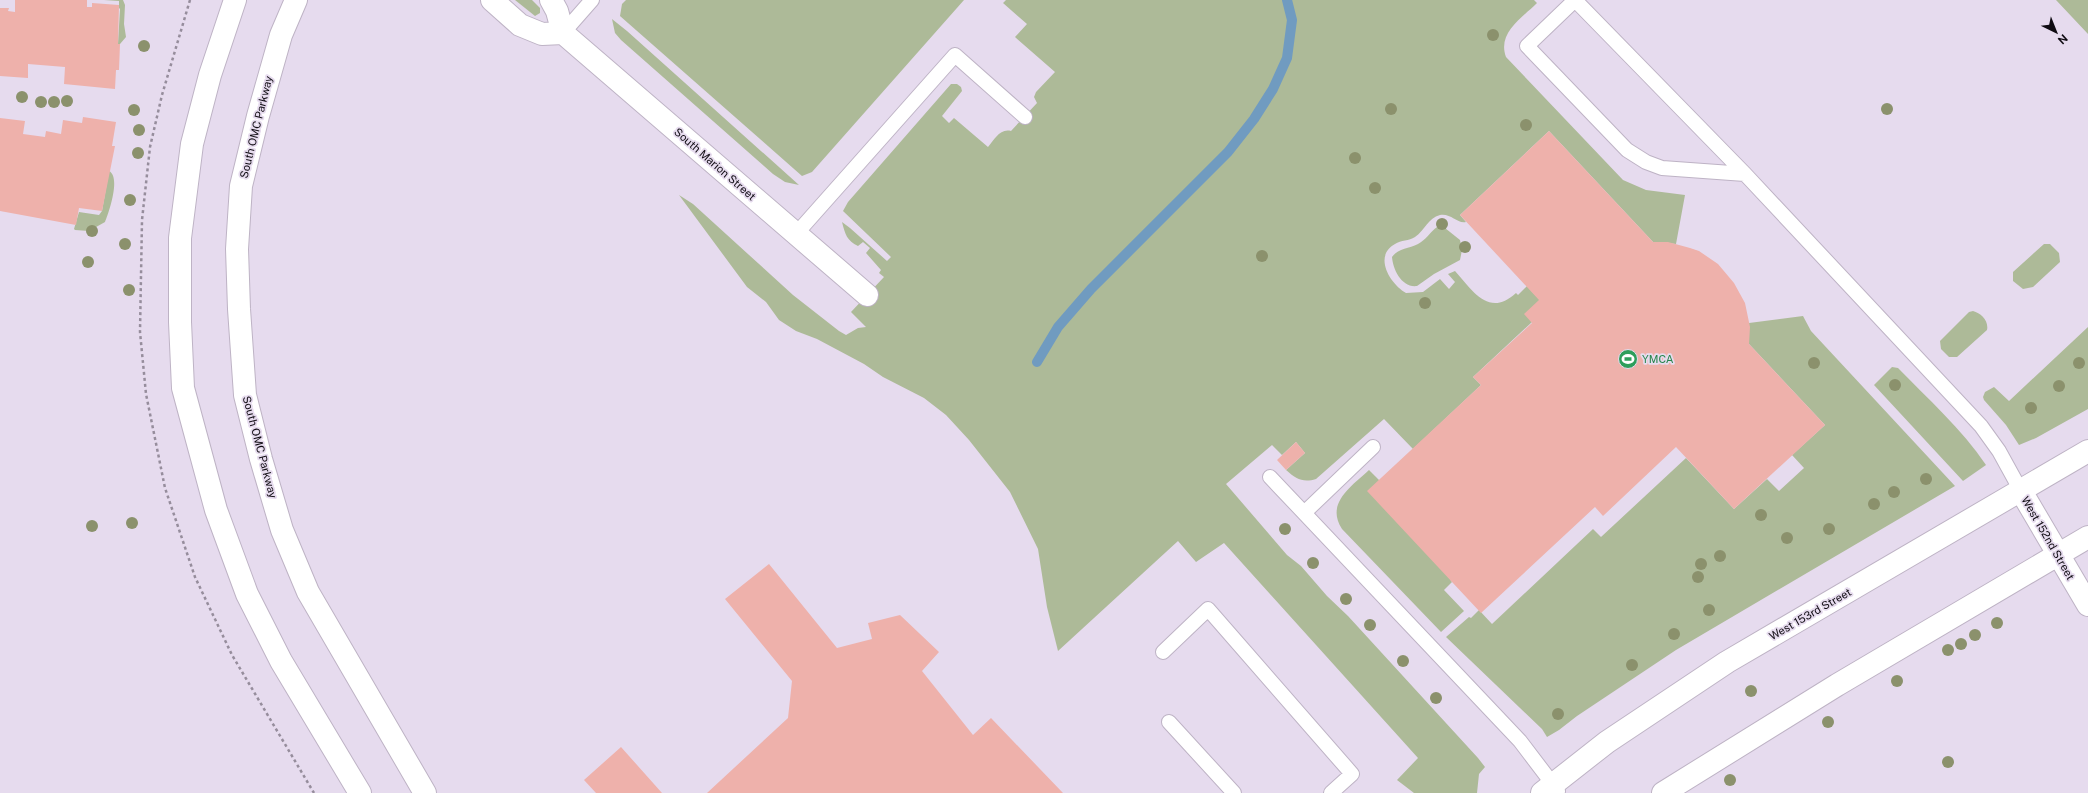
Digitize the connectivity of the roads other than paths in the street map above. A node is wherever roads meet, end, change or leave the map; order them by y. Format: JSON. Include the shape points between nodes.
{"nodes":[{"id":1,"x":235,"y":0,"type":"edge"},
{"id":2,"x":296,"y":0,"type":"edge"},
{"id":3,"x":492,"y":0,"type":"edge"},
{"id":4,"x":551,"y":0,"type":"edge"},
{"id":5,"x":592,"y":0,"type":"edge"},
{"id":6,"x":563,"y":33,"type":"junction"},
{"id":7,"x":1024,"y":117,"type":"dead end"},
{"id":8,"x":1745,"y":174,"type":"junction"},
{"id":9,"x":796,"y":234,"type":"junction"},
{"id":10,"x":867,"y":295,"type":"dead end"},
{"id":11,"x":1374,"y":447,"type":"dead end"},
{"id":12,"x":2088,"y":451,"type":"edge"},
{"id":13,"x":1270,"y":477,"type":"dead end"},
{"id":14,"x":2021,"y":491,"type":"junction"},
{"id":15,"x":1304,"y":512,"type":"junction"},
{"id":16,"x":2088,"y":537,"type":"edge"},
{"id":17,"x":2059,"y":555,"type":"junction"},
{"id":18,"x":2088,"y":605,"type":"edge"},
{"id":19,"x":1162,"y":652,"type":"dead end"},
{"id":20,"x":1169,"y":722,"type":"dead end"},
{"id":21,"x":1552,"y":790,"type":"edge"},
{"id":22,"x":360,"y":793,"type":"edge"},
{"id":23,"x":426,"y":793,"type":"edge"},
{"id":24,"x":1234,"y":793,"type":"edge"},
{"id":25,"x":1331,"y":793,"type":"edge"},
{"id":26,"x":1663,"y":793,"type":"edge"}],
"edges":[{"from":1,"to":22,"type":"street","via":[[210,75],[192,144],[180,238],[183,388],[216,510],[247,594],[281,661]]},
{"from":2,"to":23,"type":"street","name":"South OMC Parkway","via":[[281,35],[241,186],[237,249],[245,395],[282,530],[308,592]]},
{"from":3,"to":6,"type":"street","via":[[520,24],[542,34]]},
{"from":4,"to":6,"type":"street"},
{"from":5,"to":6,"type":"lane"},
{"from":6,"to":9,"type":"street","name":"South Marion Street"},
{"from":7,"to":9,"type":"lane","via":[[955,55]]},
{"from":8,"to":8,"type":"lane","via":[[1575,0],[1527,46],[1627,150],[1646,162],[1662,168]]},
{"from":8,"to":14,"type":"lane","via":[[1981,426],[1999,451]]},
{"from":9,"to":10,"type":"street","name":"South Marion Street"},
{"from":11,"to":15,"type":"lane"},
{"from":12,"to":14,"type":"street","name":"West 153rd Street"},
{"from":13,"to":15,"type":"lane"},
{"from":14,"to":17,"type":"street","name":"West 152nd Street"},
{"from":14,"to":21,"type":"street","name":"West 153rd Street","via":[[1727,662],[1607,742]]},
{"from":15,"to":21,"type":"lane","via":[[1520,741]]},
{"from":16,"to":17,"type":"street"},
{"from":17,"to":18,"type":"street","name":"West 152nd Street"},
{"from":17,"to":26,"type":"street","via":[[1836,685]]},
{"from":19,"to":25,"type":"lane","via":[[1208,609],[1352,774]]},
{"from":20,"to":24,"type":"lane"}]}
